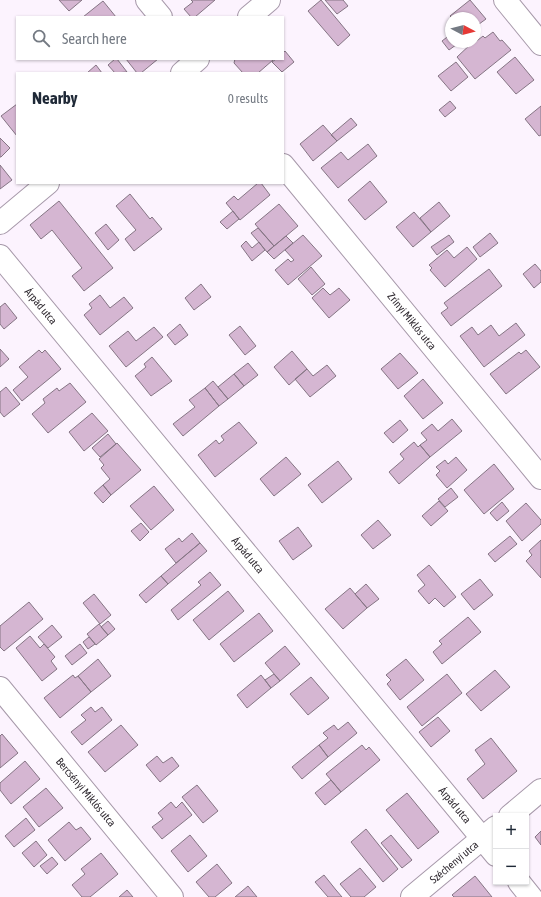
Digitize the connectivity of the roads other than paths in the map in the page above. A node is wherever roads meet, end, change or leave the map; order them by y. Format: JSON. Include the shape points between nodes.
{"nodes":[{"id":1,"x":147,"y":0,"type":"edge"},
{"id":2,"x":269,"y":0,"type":"edge"},
{"id":3,"x":505,"y":0,"type":"edge"},
{"id":4,"x":160,"y":16,"type":"edge"},
{"id":5,"x":250,"y":16,"type":"edge"},
{"id":6,"x":541,"y":44,"type":"edge"},
{"id":7,"x":284,"y":165,"type":"edge"},
{"id":8,"x":47,"y":184,"type":"edge"},
{"id":9,"x":0,"y":223,"type":"edge"},
{"id":10,"x":0,"y":256,"type":"edge"},
{"id":11,"x":541,"y":478,"type":"edge"},
{"id":12,"x":0,"y":688,"type":"edge"},
{"id":13,"x":541,"y":790,"type":"edge"},
{"id":14,"x":514,"y":813,"type":"edge"},
{"id":15,"x":492,"y":840,"type":"edge"},
{"id":16,"x":521,"y":885,"type":"edge"},
{"id":17,"x":172,"y":897,"type":"edge"},
{"id":18,"x":412,"y":897,"type":"edge"},
{"id":19,"x":531,"y":897,"type":"edge"}],
"edges":[{"from":1,"to":4,"type":"street"},
{"from":2,"to":5,"type":"street"},
{"from":3,"to":6,"type":"street"},
{"from":7,"to":11,"type":"street","name":"Zrínyi Miklós utca"},
{"from":8,"to":9,"type":"street"},
{"from":10,"to":15,"type":"street","name":"Árpád utca"},
{"from":12,"to":17,"type":"street","name":"Bercsényi Miklós utca"},
{"from":13,"to":14,"type":"street"},
{"from":15,"to":18,"type":"street","name":"Széchenyi utca"},
{"from":16,"to":19,"type":"street"}]}
